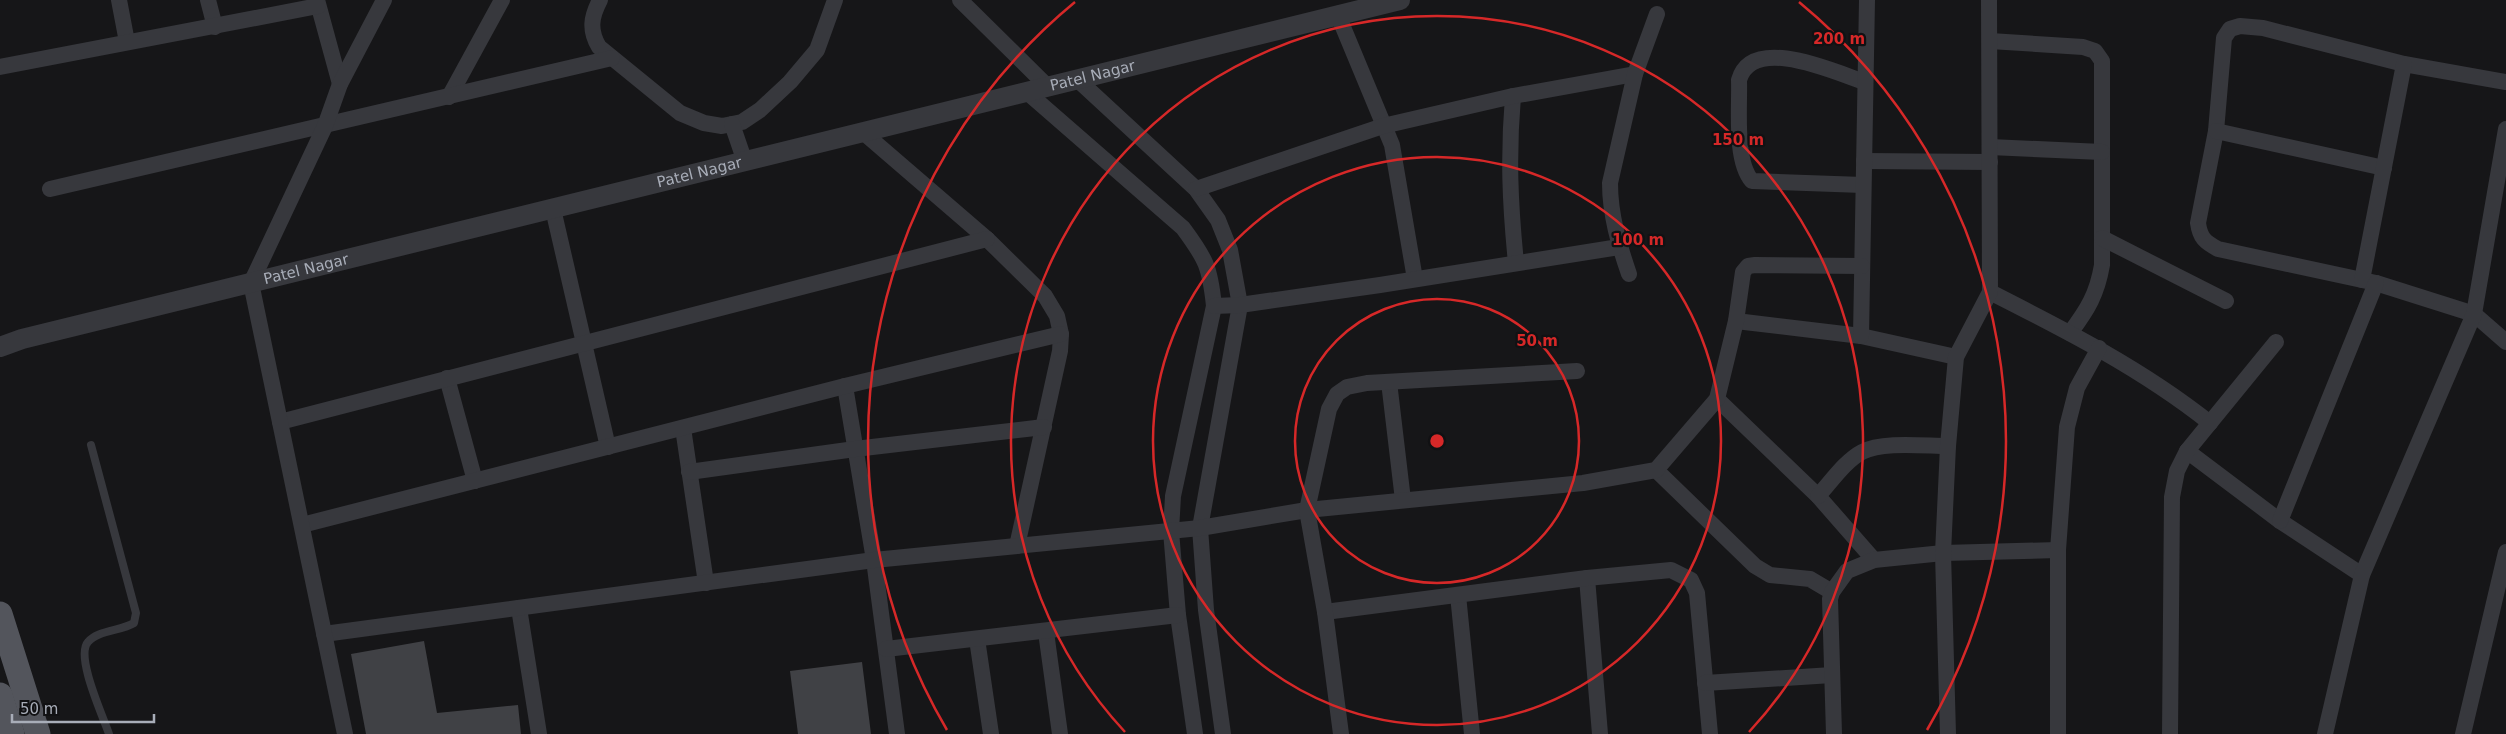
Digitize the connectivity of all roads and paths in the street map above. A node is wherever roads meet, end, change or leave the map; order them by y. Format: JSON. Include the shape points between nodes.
{"nodes":[{"id":1,"x":119,"y":0,"type":"edge"},
{"id":2,"x":208,"y":0,"type":"edge"},
{"id":3,"x":384,"y":0,"type":"edge"},
{"id":4,"x":502,"y":0,"type":"edge"},
{"id":5,"x":600,"y":0,"type":"edge"},
{"id":6,"x":834,"y":0,"type":"edge"},
{"id":7,"x":960,"y":0,"type":"edge"},
{"id":8,"x":1400,"y":0,"type":"edge"},
{"id":9,"x":1867,"y":0,"type":"edge"},
{"id":10,"x":1989,"y":0,"type":"edge"},
{"id":11,"x":318,"y":3,"type":"edge"},
{"id":12,"x":1657,"y":14,"type":"dead end"},
{"id":13,"x":1338,"y":15,"type":"junction"},
{"id":14,"x":215,"y":27,"type":"junction"},
{"id":15,"x":1990,"y":41,"type":"junction"},
{"id":16,"x":128,"y":42,"type":"junction"},
{"id":17,"x":612,"y":58,"type":"junction"},
{"id":18,"x":2404,"y":64,"type":"junction"},
{"id":19,"x":0,"y":67,"type":"edge"},
{"id":20,"x":1634,"y":74,"type":"junction"},
{"id":21,"x":1078,"y":80,"type":"junction"},
{"id":22,"x":1864,"y":82,"type":"junction"},
{"id":23,"x":2506,"y":82,"type":"edge"},
{"id":24,"x":340,"y":84,"type":"junction"},
{"id":25,"x":1049,"y":88,"type":"junction"},
{"id":26,"x":1028,"y":93,"type":"junction"},
{"id":27,"x":1513,"y":96,"type":"junction"},
{"id":28,"x":448,"y":97,"type":"junction"},
{"id":29,"x":732,"y":124,"type":"junction"},
{"id":30,"x":325,"y":126,"type":"junction"},
{"id":31,"x":1383,"y":126,"type":"junction"},
{"id":32,"x":2506,"y":129,"type":"edge"},
{"id":33,"x":2216,"y":131,"type":"junction"},
{"id":34,"x":864,"y":133,"type":"junction"},
{"id":35,"x":2102,"y":152,"type":"junction"},
{"id":36,"x":1990,"y":155,"type":"junction"},
{"id":37,"x":1864,"y":161,"type":"junction"},
{"id":38,"x":745,"y":162,"type":"junction"},
{"id":39,"x":2384,"y":168,"type":"junction"},
{"id":40,"x":1863,"y":185,"type":"junction"},
{"id":41,"x":50,"y":189,"type":"dead end"},
{"id":42,"x":1196,"y":189,"type":"junction"},
{"id":43,"x":553,"y":209,"type":"junction"},
{"id":44,"x":2102,"y":238,"type":"junction"},
{"id":45,"x":987,"y":239,"type":"junction"},
{"id":46,"x":1619,"y":247,"type":"junction"},
{"id":47,"x":1516,"y":263,"type":"junction"},
{"id":48,"x":1862,"y":266,"type":"junction"},
{"id":49,"x":1629,"y":274,"type":"dead end"},
{"id":50,"x":1416,"y":279,"type":"junction"},
{"id":51,"x":2369,"y":282,"type":"junction"},
{"id":52,"x":251,"y":283,"type":"junction"},
{"id":53,"x":1990,"y":292,"type":"junction"},
{"id":54,"x":2226,"y":301,"type":"dead end"},
{"id":55,"x":1240,"y":304,"type":"junction"},
{"id":56,"x":1214,"y":306,"type":"junction"},
{"id":57,"x":2474,"y":314,"type":"junction"},
{"id":58,"x":1736,"y":321,"type":"junction"},
{"id":59,"x":2070,"y":333,"type":"junction"},
{"id":60,"x":1061,"y":334,"type":"junction"},
{"id":61,"x":1861,"y":336,"type":"junction"},
{"id":62,"x":584,"y":342,"type":"junction"},
{"id":63,"x":2276,"y":342,"type":"dead end"},
{"id":64,"x":2506,"y":342,"type":"edge"},
{"id":65,"x":0,"y":347,"type":"edge"},
{"id":66,"x":2099,"y":348,"type":"junction"},
{"id":67,"x":1956,"y":358,"type":"junction"},
{"id":68,"x":1577,"y":371,"type":"dead end"},
{"id":69,"x":447,"y":378,"type":"junction"},
{"id":70,"x":1389,"y":382,"type":"junction"},
{"id":71,"x":845,"y":386,"type":"junction"},
{"id":72,"x":1717,"y":399,"type":"junction"},
{"id":73,"x":280,"y":422,"type":"junction"},
{"id":74,"x":2210,"y":423,"type":"junction"},
{"id":75,"x":1044,"y":427,"type":"junction"},
{"id":76,"x":683,"y":428,"type":"junction"},
{"id":77,"x":90,"y":445,"type":"dead end"},
{"id":78,"x":1948,"y":446,"type":"junction"},
{"id":79,"x":608,"y":447,"type":"junction"},
{"id":80,"x":855,"y":449,"type":"junction"},
{"id":81,"x":2187,"y":451,"type":"junction"},
{"id":82,"x":1656,"y":470,"type":"junction"},
{"id":83,"x":690,"y":472,"type":"junction"},
{"id":84,"x":475,"y":481,"type":"junction"},
{"id":85,"x":1818,"y":496,"type":"junction"},
{"id":86,"x":1403,"y":500,"type":"junction"},
{"id":87,"x":1307,"y":510,"type":"junction"},
{"id":88,"x":2280,"y":521,"type":"junction"},
{"id":89,"x":302,"y":525,"type":"junction"},
{"id":90,"x":1200,"y":528,"type":"junction"},
{"id":91,"x":1171,"y":531,"type":"junction"},
{"id":92,"x":1017,"y":546,"type":"junction"},
{"id":93,"x":2058,"y":550,"type":"junction"},
{"id":94,"x":2506,"y":552,"type":"edge"},
{"id":95,"x":1942,"y":553,"type":"junction"},
{"id":96,"x":874,"y":560,"type":"junction"},
{"id":97,"x":1874,"y":560,"type":"junction"},
{"id":98,"x":2362,"y":575,"type":"junction"},
{"id":99,"x":1586,"y":578,"type":"junction"},
{"id":100,"x":706,"y":583,"type":"junction"},
{"id":101,"x":1832,"y":592,"type":"junction"},
{"id":102,"x":1458,"y":595,"type":"junction"},
{"id":103,"x":519,"y":608,"type":"junction"},
{"id":104,"x":1325,"y":612,"type":"junction"},
{"id":105,"x":0,"y":614,"type":"edge"},
{"id":106,"x":1178,"y":615,"type":"junction"},
{"id":107,"x":1046,"y":632,"type":"junction"},
{"id":108,"x":324,"y":634,"type":"junction"},
{"id":109,"x":977,"y":639,"type":"junction"},
{"id":110,"x":886,"y":650,"type":"junction"},
{"id":111,"x":1832,"y":675,"type":"junction"},
{"id":112,"x":1705,"y":683,"type":"junction"},
{"id":113,"x":1,"y":703,"type":"edge"},
{"id":114,"x":12,"y":734,"type":"edge"},
{"id":115,"x":38,"y":734,"type":"edge"},
{"id":116,"x":109,"y":734,"type":"edge"},
{"id":117,"x":345,"y":734,"type":"edge"},
{"id":118,"x":539,"y":734,"type":"edge"},
{"id":119,"x":897,"y":734,"type":"edge"},
{"id":120,"x":991,"y":734,"type":"edge"},
{"id":121,"x":1060,"y":734,"type":"edge"},
{"id":122,"x":1195,"y":734,"type":"edge"},
{"id":123,"x":1223,"y":734,"type":"edge"},
{"id":124,"x":1342,"y":734,"type":"edge"},
{"id":125,"x":1472,"y":734,"type":"edge"},
{"id":126,"x":1600,"y":734,"type":"edge"},
{"id":127,"x":1710,"y":734,"type":"edge"},
{"id":128,"x":1834,"y":734,"type":"edge"},
{"id":129,"x":1948,"y":734,"type":"edge"},
{"id":130,"x":2058,"y":734,"type":"edge"},
{"id":131,"x":2170,"y":734,"type":"edge"},
{"id":132,"x":2325,"y":734,"type":"edge"},
{"id":133,"x":2463,"y":734,"type":"edge"}],
"edges":[{"from":1,"to":16,"type":"street"},
{"from":2,"to":14,"type":"street"},
{"from":3,"to":24,"type":"street"},
{"from":4,"to":28,"type":"street"},
{"from":5,"to":17,"type":"street","via":[[593,18],[593,36],[598,47]]},
{"from":6,"to":29,"type":"street","via":[[817,50],[802,69],[760,110],[742,122]]},
{"from":7,"to":25,"type":"street"},
{"from":8,"to":13,"type":"street","name":"Patel Nagar"},
{"from":9,"to":22,"type":"street"},
{"from":10,"to":15,"type":"street"},
{"from":11,"to":14,"type":"street"},
{"from":11,"to":24,"type":"street"},
{"from":12,"to":20,"type":"street"},
{"from":13,"to":21,"type":"street","name":"Patel Nagar"},
{"from":13,"to":31,"type":"street"},
{"from":14,"to":16,"type":"street"},
{"from":15,"to":35,"type":"street","via":[[2065,45],[2095,51],[2102,61]]},
{"from":15,"to":36,"type":"street"},
{"from":16,"to":19,"type":"street"},
{"from":17,"to":28,"type":"street"},
{"from":17,"to":29,"type":"street","via":[[680,113],[704,123]]},
{"from":18,"to":23,"type":"street"},
{"from":18,"to":33,"type":"street","via":[[2263,28],[2240,26],[2230,29],[2224,38]]},
{"from":18,"to":39,"type":"street"},
{"from":20,"to":27,"type":"street"},
{"from":20,"to":46,"type":"street","via":[[1610,183]]},
{"from":21,"to":25,"type":"street","name":"Patel Nagar"},
{"from":21,"to":42,"type":"street"},
{"from":22,"to":37,"type":"street"},
{"from":22,"to":40,"type":"street","via":[[1805,61],[1772,58],[1753,61],[1742,70],[1739,80],[1741,154],[1746,174],[1752,181]]},
{"from":24,"to":30,"type":"street"},
{"from":25,"to":26,"type":"street","name":"Patel Nagar"},
{"from":26,"to":34,"type":"street","name":"Patel Nagar"},
{"from":26,"to":56,"type":"street","via":[[1183,228],[1201,252],[1210,274]]},
{"from":27,"to":31,"type":"street"},
{"from":27,"to":47,"type":"street","via":[[1508,147]]},
{"from":28,"to":30,"type":"street"},
{"from":29,"to":38,"type":"street"},
{"from":30,"to":41,"type":"street"},
{"from":30,"to":52,"type":"street"},
{"from":31,"to":42,"type":"street"},
{"from":31,"to":50,"type":"street","via":[[1394,154]]},
{"from":32,"to":57,"type":"street"},
{"from":33,"to":39,"type":"street"},
{"from":33,"to":51,"type":"street","via":[[2198,223],[2199,234],[2205,242],[2218,249]]},
{"from":34,"to":38,"type":"street","name":"Patel Nagar"},
{"from":34,"to":45,"type":"street"},
{"from":35,"to":36,"type":"street"},
{"from":35,"to":44,"type":"street"},
{"from":36,"to":37,"type":"street"},
{"from":36,"to":53,"type":"street"},
{"from":37,"to":40,"type":"street"},
{"from":38,"to":43,"type":"street","name":"Patel Nagar"},
{"from":39,"to":51,"type":"street"},
{"from":40,"to":48,"type":"street"},
{"from":42,"to":55,"type":"street","via":[[1218,220],[1230,250]]},
{"from":43,"to":52,"type":"street","name":"Patel Nagar"},
{"from":43,"to":62,"type":"street"},
{"from":44,"to":54,"type":"street"},
{"from":44,"to":59,"type":"street","via":[[2099,282],[2092,303]]},
{"from":45,"to":60,"type":"street","via":[[1045,296],[1057,316]]},
{"from":45,"to":62,"type":"street"},
{"from":46,"to":47,"type":"street"},
{"from":46,"to":49,"type":"street"},
{"from":47,"to":50,"type":"street"},
{"from":48,"to":58,"type":"street","via":[[1748,266],[1743,272]]},
{"from":48,"to":61,"type":"street"},
{"from":50,"to":55,"type":"street"},
{"from":51,"to":57,"type":"street"},
{"from":51,"to":88,"type":"street"},
{"from":52,"to":65,"type":"street","name":"Patel Nagar"},
{"from":52,"to":73,"type":"street"},
{"from":53,"to":59,"type":"street"},
{"from":53,"to":67,"type":"street"},
{"from":55,"to":56,"type":"street"},
{"from":55,"to":90,"type":"street"},
{"from":56,"to":91,"type":"street","via":[[1173,496]]},
{"from":57,"to":64,"type":"street"},
{"from":57,"to":98,"type":"street"},
{"from":58,"to":61,"type":"street"},
{"from":58,"to":72,"type":"street"},
{"from":59,"to":66,"type":"street"},
{"from":60,"to":71,"type":"street"},
{"from":60,"to":75,"type":"street"},
{"from":61,"to":67,"type":"street"},
{"from":62,"to":69,"type":"street"},
{"from":62,"to":79,"type":"street"},
{"from":63,"to":74,"type":"street"},
{"from":66,"to":74,"type":"street","via":[[2184,402]]},
{"from":66,"to":93,"type":"street","via":[[2077,388],[2070,409]]},
{"from":67,"to":78,"type":"street"},
{"from":68,"to":70,"type":"street"},
{"from":69,"to":73,"type":"street"},
{"from":69,"to":84,"type":"street"},
{"from":70,"to":86,"type":"street"},
{"from":70,"to":87,"type":"street","via":[[1347,387],[1337,394],[1329,409]]},
{"from":71,"to":76,"type":"street"},
{"from":71,"to":80,"type":"street"},
{"from":72,"to":82,"type":"street"},
{"from":72,"to":85,"type":"street"},
{"from":73,"to":89,"type":"street"},
{"from":74,"to":81,"type":"street"},
{"from":75,"to":80,"type":"street"},
{"from":75,"to":92,"type":"street"},
{"from":76,"to":79,"type":"street"},
{"from":76,"to":83,"type":"street"},
{"from":77,"to":116,"type":"lane","via":[[136,613],[134,623],[95,637],[87,642],[84,651],[84,663]]},
{"from":78,"to":85,"type":"street","via":[[1896,446],[1862,451]]},
{"from":78,"to":95,"type":"street"},
{"from":79,"to":84,"type":"street"},
{"from":80,"to":83,"type":"street"},
{"from":80,"to":96,"type":"street"},
{"from":81,"to":88,"type":"street"},
{"from":81,"to":131,"type":"street","via":[[2177,471],[2172,497]]},
{"from":82,"to":86,"type":"street","via":[[1583,482]]},
{"from":82,"to":101,"type":"street","via":[[1755,566],[1770,574],[1810,579]]},
{"from":83,"to":100,"type":"street"},
{"from":84,"to":89,"type":"street"},
{"from":85,"to":97,"type":"street"},
{"from":86,"to":87,"type":"street"},
{"from":87,"to":90,"type":"street"},
{"from":87,"to":104,"type":"street"},
{"from":88,"to":98,"type":"street"},
{"from":89,"to":108,"type":"street"},
{"from":90,"to":91,"type":"street"},
{"from":90,"to":123,"type":"street","via":[[1206,610]]},
{"from":91,"to":92,"type":"street"},
{"from":91,"to":106,"type":"street"},
{"from":92,"to":96,"type":"street"},
{"from":93,"to":95,"type":"street"},
{"from":93,"to":130,"type":"street"},
{"from":94,"to":133,"type":"street"},
{"from":95,"to":97,"type":"street"},
{"from":95,"to":129,"type":"street"},
{"from":96,"to":100,"type":"street"},
{"from":96,"to":110,"type":"street"},
{"from":97,"to":101,"type":"street","via":[[1846,571]]},
{"from":98,"to":132,"type":"street"},
{"from":99,"to":102,"type":"street"},
{"from":99,"to":112,"type":"street","via":[[1671,570],[1691,580],[1697,593]]},
{"from":99,"to":126,"type":"street"},
{"from":100,"to":103,"type":"street"},
{"from":101,"to":111,"type":"street"},
{"from":102,"to":104,"type":"street"},
{"from":102,"to":125,"type":"street"},
{"from":103,"to":108,"type":"street"},
{"from":103,"to":118,"type":"street"},
{"from":104,"to":124,"type":"street"},
{"from":105,"to":115,"type":"main road"},
{"from":106,"to":107,"type":"street"},
{"from":106,"to":122,"type":"street"},
{"from":107,"to":109,"type":"street"},
{"from":107,"to":121,"type":"street"},
{"from":108,"to":117,"type":"street"},
{"from":109,"to":110,"type":"street"},
{"from":109,"to":120,"type":"street"},
{"from":110,"to":119,"type":"street"},
{"from":111,"to":112,"type":"street"},
{"from":111,"to":128,"type":"street"},
{"from":112,"to":127,"type":"street"},
{"from":113,"to":114,"type":"main road"}]}
